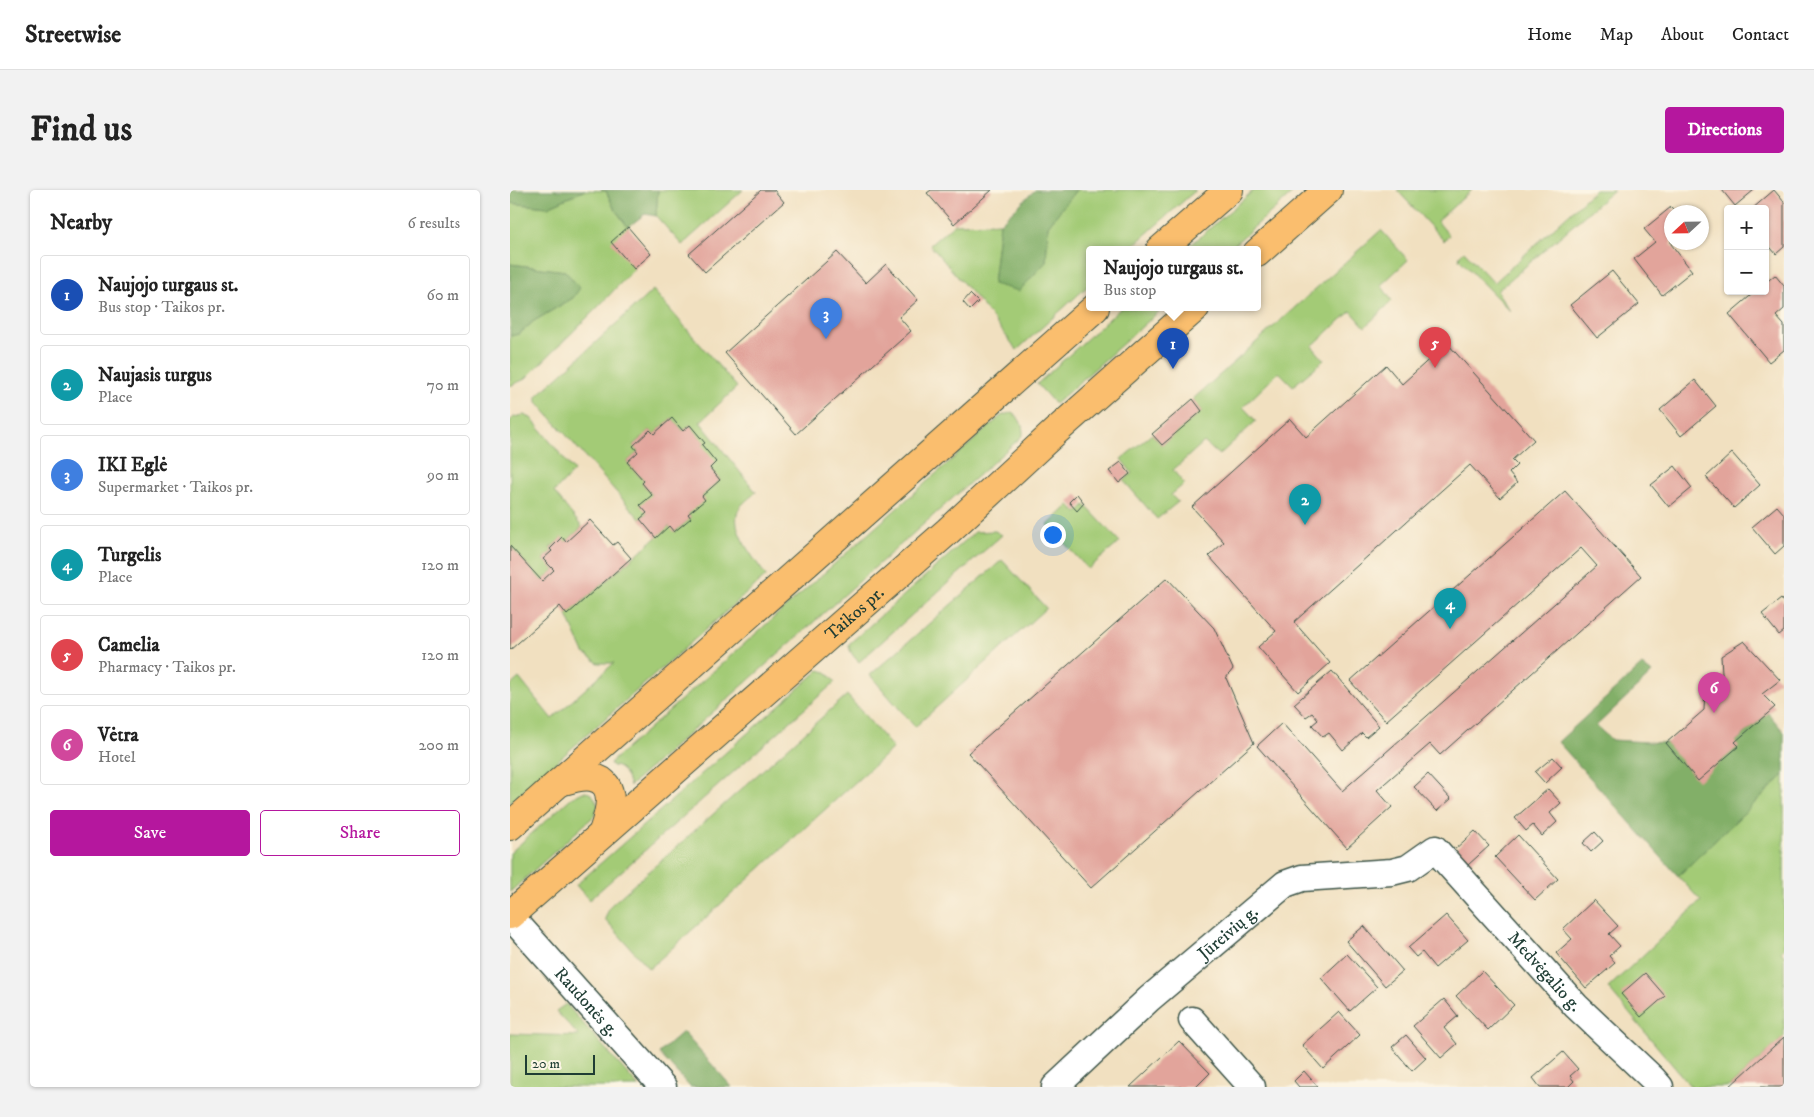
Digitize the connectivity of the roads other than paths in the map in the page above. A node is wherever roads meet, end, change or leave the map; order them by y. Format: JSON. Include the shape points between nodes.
{"nodes":[{"id":1,"x":1229,"y":190,"type":"edge"},
{"id":2,"x":1328,"y":190,"type":"edge"},
{"id":3,"x":1165,"y":246,"type":"edge"},
{"id":4,"x":1261,"y":249,"type":"edge"},
{"id":5,"x":1092,"y":311,"type":"edge"},
{"id":6,"x":1192,"y":311,"type":"edge"},
{"id":7,"x":560,"y":782,"type":"junction"},
{"id":8,"x":510,"y":826,"type":"edge"},
{"id":9,"x":603,"y":832,"type":"junction"},
{"id":10,"x":1435,"y":849,"type":"joint"},
{"id":11,"x":510,"y":915,"type":"edge"},
{"id":12,"x":1192,"y":1020,"type":"dead end"},
{"id":13,"x":663,"y":1087,"type":"edge"},
{"id":14,"x":1055,"y":1087,"type":"edge"},
{"id":15,"x":1252,"y":1087,"type":"edge"},
{"id":16,"x":1660,"y":1087,"type":"edge"}],
"edges":[{"from":1,"to":3,"type":"main road"},
{"from":2,"to":4,"type":"main road"},
{"from":5,"to":7,"type":"main road"},
{"from":6,"to":9,"type":"main road","name":"Taikos pr.","via":[[948,531]]},
{"from":7,"to":8,"type":"main road"},
{"from":7,"to":9,"type":"main road","via":[[592,777],[604,784],[610,798],[610,811]]},
{"from":9,"to":11,"type":"main road","name":"Taikos pr."},
{"from":10,"to":14,"type":"street","name":"Jūreivių g.","via":[[1400,870],[1302,878],[1285,884],[1149,999]]},
{"from":10,"to":16,"type":"street","name":"Medvėgalio g.","via":[[1576,1006]]},
{"from":11,"to":13,"type":"street","name":"Raudonės g."},
{"from":12,"to":15,"type":"street"}]}
